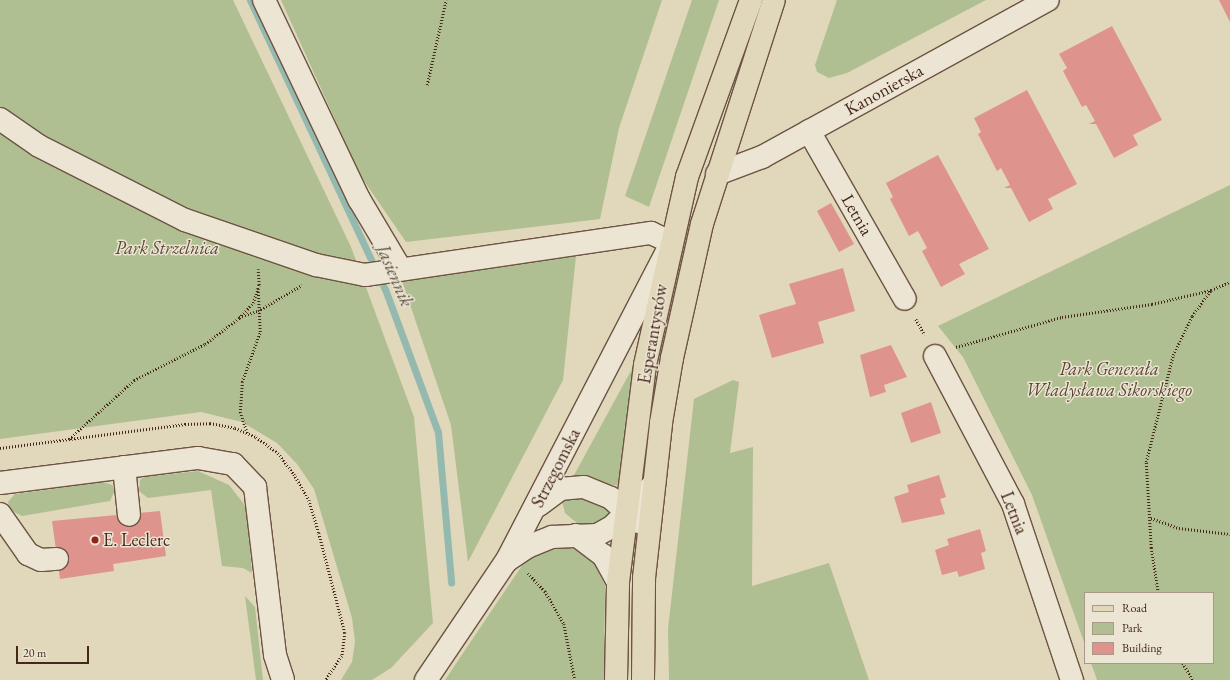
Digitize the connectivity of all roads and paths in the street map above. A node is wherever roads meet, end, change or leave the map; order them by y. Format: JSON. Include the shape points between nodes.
{"nodes":[{"id":1,"x":264,"y":0,"type":"edge"},
{"id":2,"x":446,"y":0,"type":"edge"},
{"id":3,"x":751,"y":0,"type":"edge"},
{"id":4,"x":774,"y":0,"type":"edge"},
{"id":5,"x":1048,"y":0,"type":"edge"},
{"id":6,"x":427,"y":86,"type":"dead end"},
{"id":7,"x":0,"y":119,"type":"edge"},
{"id":8,"x":809,"y":131,"type":"junction"},
{"id":9,"x":717,"y":174,"type":"junction"},
{"id":10,"x":247,"y":240,"type":"junction"},
{"id":11,"x":670,"y":244,"type":"junction"},
{"id":12,"x":400,"y":268,"type":"junction"},
{"id":13,"x":342,"y":270,"type":"junction"},
{"id":14,"x":1230,"y":282,"type":"edge"},
{"id":15,"x":258,"y":285,"type":"junction"},
{"id":16,"x":1211,"y":290,"type":"junction"},
{"id":17,"x":905,"y":299,"type":"dead end"},
{"id":18,"x":258,"y":311,"type":"junction"},
{"id":19,"x":238,"y":318,"type":"junction"},
{"id":20,"x":935,"y":356,"type":"joint"},
{"id":21,"x":248,"y":434,"type":"junction"},
{"id":22,"x":69,"y":439,"type":"junction"},
{"id":23,"x":0,"y":448,"type":"edge"},
{"id":24,"x":124,"y":467,"type":"junction"},
{"id":25,"x":0,"y":483,"type":"edge"},
{"id":26,"x":654,"y":484,"type":"junction"},
{"id":27,"x":538,"y":505,"type":"junction"},
{"id":28,"x":627,"y":512,"type":"junction"},
{"id":29,"x":0,"y":514,"type":"edge"},
{"id":30,"x":130,"y":515,"type":"dead end"},
{"id":31,"x":1151,"y":518,"type":"junction"},
{"id":32,"x":648,"y":533,"type":"junction"},
{"id":33,"x":1230,"y":534,"type":"edge"},
{"id":34,"x":576,"y":535,"type":"junction"},
{"id":35,"x":57,"y":559,"type":"dead end"},
{"id":36,"x":510,"y":559,"type":"junction"},
{"id":37,"x":618,"y":582,"type":"junction"},
{"id":38,"x":1158,"y":592,"type":"edge"},
{"id":39,"x":1184,"y":664,"type":"edge"},
{"id":40,"x":283,"y":680,"type":"edge"},
{"id":41,"x":326,"y":680,"type":"edge"},
{"id":42,"x":426,"y":680,"type":"edge"},
{"id":43,"x":574,"y":680,"type":"edge"},
{"id":44,"x":616,"y":680,"type":"edge"},
{"id":45,"x":643,"y":680,"type":"edge"},
{"id":46,"x":1072,"y":680,"type":"edge"},
{"id":47,"x":1193,"y":680,"type":"edge"}],
"edges":[{"from":1,"to":12,"type":"street","via":[[359,199]]},
{"from":2,"to":6,"type":"path"},
{"from":3,"to":11,"type":"main road","name":"Esperantystów","via":[[710,106]]},
{"from":4,"to":9,"type":"main road","name":"Esperantystów"},
{"from":5,"to":8,"type":"street","name":"Kanonierska"},
{"from":7,"to":10,"type":"street","via":[[39,146],[178,216]]},
{"from":8,"to":9,"type":"street","name":"Kanonierska","via":[[762,157]]},
{"from":8,"to":17,"type":"street","name":"Letnia"},
{"from":9,"to":26,"type":"main road","name":"Esperantystów","via":[[689,271],[660,423]]},
{"from":10,"to":13,"type":"street","via":[[316,265]]},
{"from":10,"to":15,"type":"path","via":[[258,268]]},
{"from":11,"to":12,"type":"street","via":[[651,233]]},
{"from":11,"to":27,"type":"street","name":"Strzegomska"},
{"from":11,"to":28,"type":"main road","name":"Esperantystów","via":[[645,365]]},
{"from":12,"to":13,"type":"street","via":[[365,275]]},
{"from":13,"to":18,"type":"path","via":[[303,284]]},
{"from":14,"to":16,"type":"path"},
{"from":15,"to":18,"type":"path"},
{"from":15,"to":19,"type":"path","via":[[252,303]]},
{"from":16,"to":20,"type":"path","via":[[1152,304],[1062,317],[969,341]]},
{"from":16,"to":31,"type":"path","via":[[1192,316],[1173,355],[1154,418],[1146,462]]},
{"from":18,"to":19,"type":"path"},
{"from":18,"to":21,"type":"path","via":[[260,332],[242,382],[240,413]]},
{"from":19,"to":22,"type":"path","via":[[205,344],[134,380]]},
{"from":20,"to":46,"type":"street","name":"Letnia","via":[[1013,504]]},
{"from":21,"to":22,"type":"path","via":[[217,424],[198,423]]},
{"from":21,"to":41,"type":"path","via":[[278,453],[309,500],[345,633],[342,656]]},
{"from":22,"to":23,"type":"path"},
{"from":24,"to":25,"type":"street"},
{"from":24,"to":30,"type":"street"},
{"from":24,"to":40,"type":"street","via":[[198,458],[232,464],[254,488],[275,655]]},
{"from":26,"to":28,"type":"street"},
{"from":26,"to":32,"type":"main road","name":"Esperantystów"},
{"from":27,"to":28,"type":"street","via":[[560,489],[584,487],[611,498]]},
{"from":27,"to":36,"type":"street","name":"Strzegomska"},
{"from":28,"to":32,"type":"street"},
{"from":28,"to":34,"type":"street","via":[[597,535]]},
{"from":28,"to":37,"type":"main road","name":"Esperantystów"},
{"from":29,"to":35,"type":"street","via":[[28,554],[41,560]]},
{"from":31,"to":33,"type":"path","via":[[1179,528]]},
{"from":31,"to":38,"type":"path","via":[[1151,548]]},
{"from":32,"to":45,"type":"main road","name":"Esperantystów"},
{"from":34,"to":36,"type":"street","via":[[552,537],[528,546]]},
{"from":34,"to":37,"type":"street","via":[[603,555]]},
{"from":36,"to":42,"type":"street","name":"Strzegomska"},
{"from":36,"to":43,"type":"path","via":[[545,591],[558,612]]},
{"from":37,"to":44,"type":"main road","name":"Esperantystów"},
{"from":39,"to":47,"type":"path"}]}
